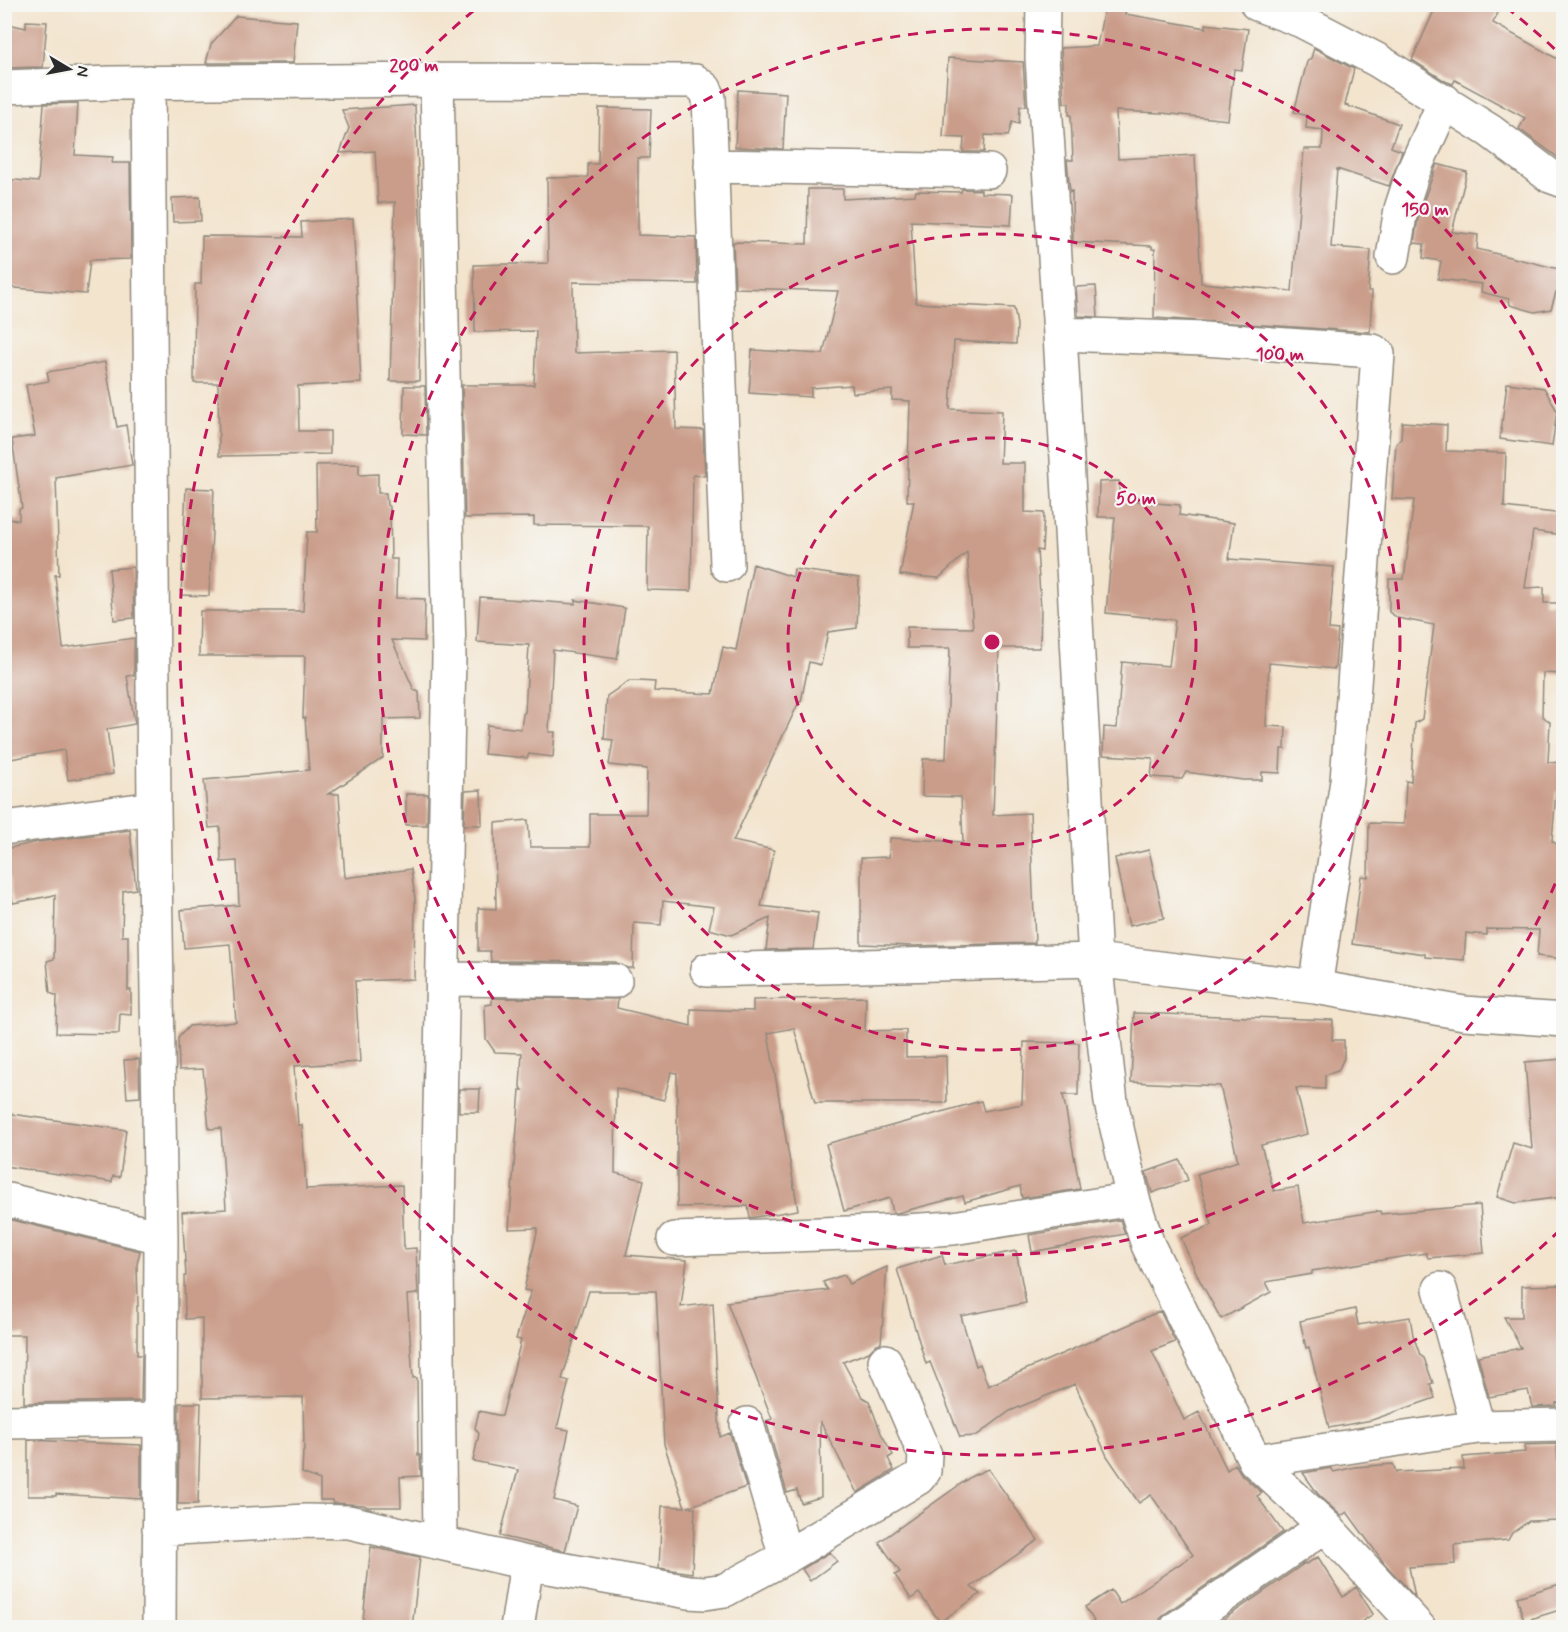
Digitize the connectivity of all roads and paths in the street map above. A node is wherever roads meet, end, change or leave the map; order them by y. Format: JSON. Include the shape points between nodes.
{"nodes":[{"id":1,"x":1043,"y":4,"type":"edge"},
{"id":2,"x":1257,"y":4,"type":"edge"},
{"id":3,"x":437,"y":80,"type":"junction"},
{"id":4,"x":148,"y":82,"type":"junction"},
{"id":5,"x":4,"y":87,"type":"edge"},
{"id":6,"x":1445,"y":101,"type":"junction"},
{"id":7,"x":711,"y":166,"type":"junction"},
{"id":8,"x":989,"y":171,"type":"dead end"},
{"id":9,"x":1563,"y":181,"type":"edge"},
{"id":10,"x":1393,"y":257,"type":"dead end"},
{"id":11,"x":1060,"y":334,"type":"junction"},
{"id":12,"x":727,"y":565,"type":"dead end"},
{"id":13,"x":154,"y":808,"type":"junction"},
{"id":14,"x":4,"y":828,"type":"edge"},
{"id":15,"x":1095,"y":960,"type":"junction"},
{"id":16,"x":707,"y":970,"type":"dead end"},
{"id":17,"x":443,"y":979,"type":"junction"},
{"id":18,"x":615,"y":981,"type":"dead end"},
{"id":19,"x":1315,"y":987,"type":"junction"},
{"id":20,"x":1563,"y":1020,"type":"edge"},
{"id":21,"x":4,"y":1199,"type":"edge"},
{"id":22,"x":1133,"y":1199,"type":"junction"},
{"id":23,"x":161,"y":1237,"type":"junction"},
{"id":24,"x":674,"y":1239,"type":"dead end"},
{"id":25,"x":1440,"y":1288,"type":"dead end"},
{"id":26,"x":885,"y":1361,"type":"dead end"},
{"id":27,"x":160,"y":1420,"type":"junction"},
{"id":28,"x":4,"y":1422,"type":"edge"},
{"id":29,"x":747,"y":1424,"type":"dead end"},
{"id":30,"x":1563,"y":1425,"type":"edge"},
{"id":31,"x":1478,"y":1427,"type":"junction"},
{"id":32,"x":1255,"y":1461,"type":"junction"},
{"id":33,"x":1325,"y":1526,"type":"junction"},
{"id":34,"x":159,"y":1529,"type":"junction"},
{"id":35,"x":440,"y":1542,"type":"junction"},
{"id":36,"x":786,"y":1557,"type":"junction"},
{"id":37,"x":527,"y":1563,"type":"junction"},
{"id":38,"x":159,"y":1628,"type":"edge"},
{"id":39,"x":518,"y":1628,"type":"edge"},
{"id":40,"x":1177,"y":1628,"type":"edge"},
{"id":41,"x":1419,"y":1628,"type":"edge"}],
"edges":[{"from":1,"to":11,"type":"street","via":[[1042,58]]},
{"from":2,"to":6,"type":"street","via":[[1302,21]]},
{"from":3,"to":4,"type":"street"},
{"from":3,"to":7,"type":"street","via":[[695,81],[709,99]]},
{"from":3,"to":17,"type":"street","via":[[449,657]]},
{"from":4,"to":5,"type":"street"},
{"from":4,"to":13,"type":"street"},
{"from":6,"to":9,"type":"street","via":[[1550,176]]},
{"from":6,"to":10,"type":"street","via":[[1410,181]]},
{"from":7,"to":8,"type":"street"},
{"from":7,"to":12,"type":"street"},
{"from":11,"to":15,"type":"street"},
{"from":11,"to":19,"type":"street","via":[[1204,339],[1378,354],[1347,782]]},
{"from":13,"to":14,"type":"street"},
{"from":13,"to":23,"type":"street"},
{"from":15,"to":16,"type":"street"},
{"from":15,"to":19,"type":"street"},
{"from":15,"to":22,"type":"street","via":[[1111,1102]]},
{"from":17,"to":18,"type":"street"},
{"from":17,"to":35,"type":"street","via":[[437,1261]]},
{"from":19,"to":20,"type":"street","via":[[1464,1013]]},
{"from":21,"to":23,"type":"street"},
{"from":22,"to":24,"type":"street","via":[[953,1228]]},
{"from":22,"to":32,"type":"street","via":[[1148,1245]]},
{"from":23,"to":27,"type":"street"},
{"from":25,"to":31,"type":"street"},
{"from":26,"to":36,"type":"street","via":[[925,1455],[924,1471]]},
{"from":27,"to":28,"type":"street"},
{"from":27,"to":34,"type":"street"},
{"from":29,"to":36,"type":"street"},
{"from":30,"to":31,"type":"street"},
{"from":31,"to":32,"type":"street"},
{"from":32,"to":33,"type":"street"},
{"from":33,"to":40,"type":"street"},
{"from":33,"to":41,"type":"street"},
{"from":34,"to":35,"type":"street","via":[[349,1522]]},
{"from":34,"to":38,"type":"street"},
{"from":35,"to":37,"type":"street"},
{"from":36,"to":37,"type":"street","via":[[725,1590],[705,1593]]},
{"from":37,"to":39,"type":"street"}]}
